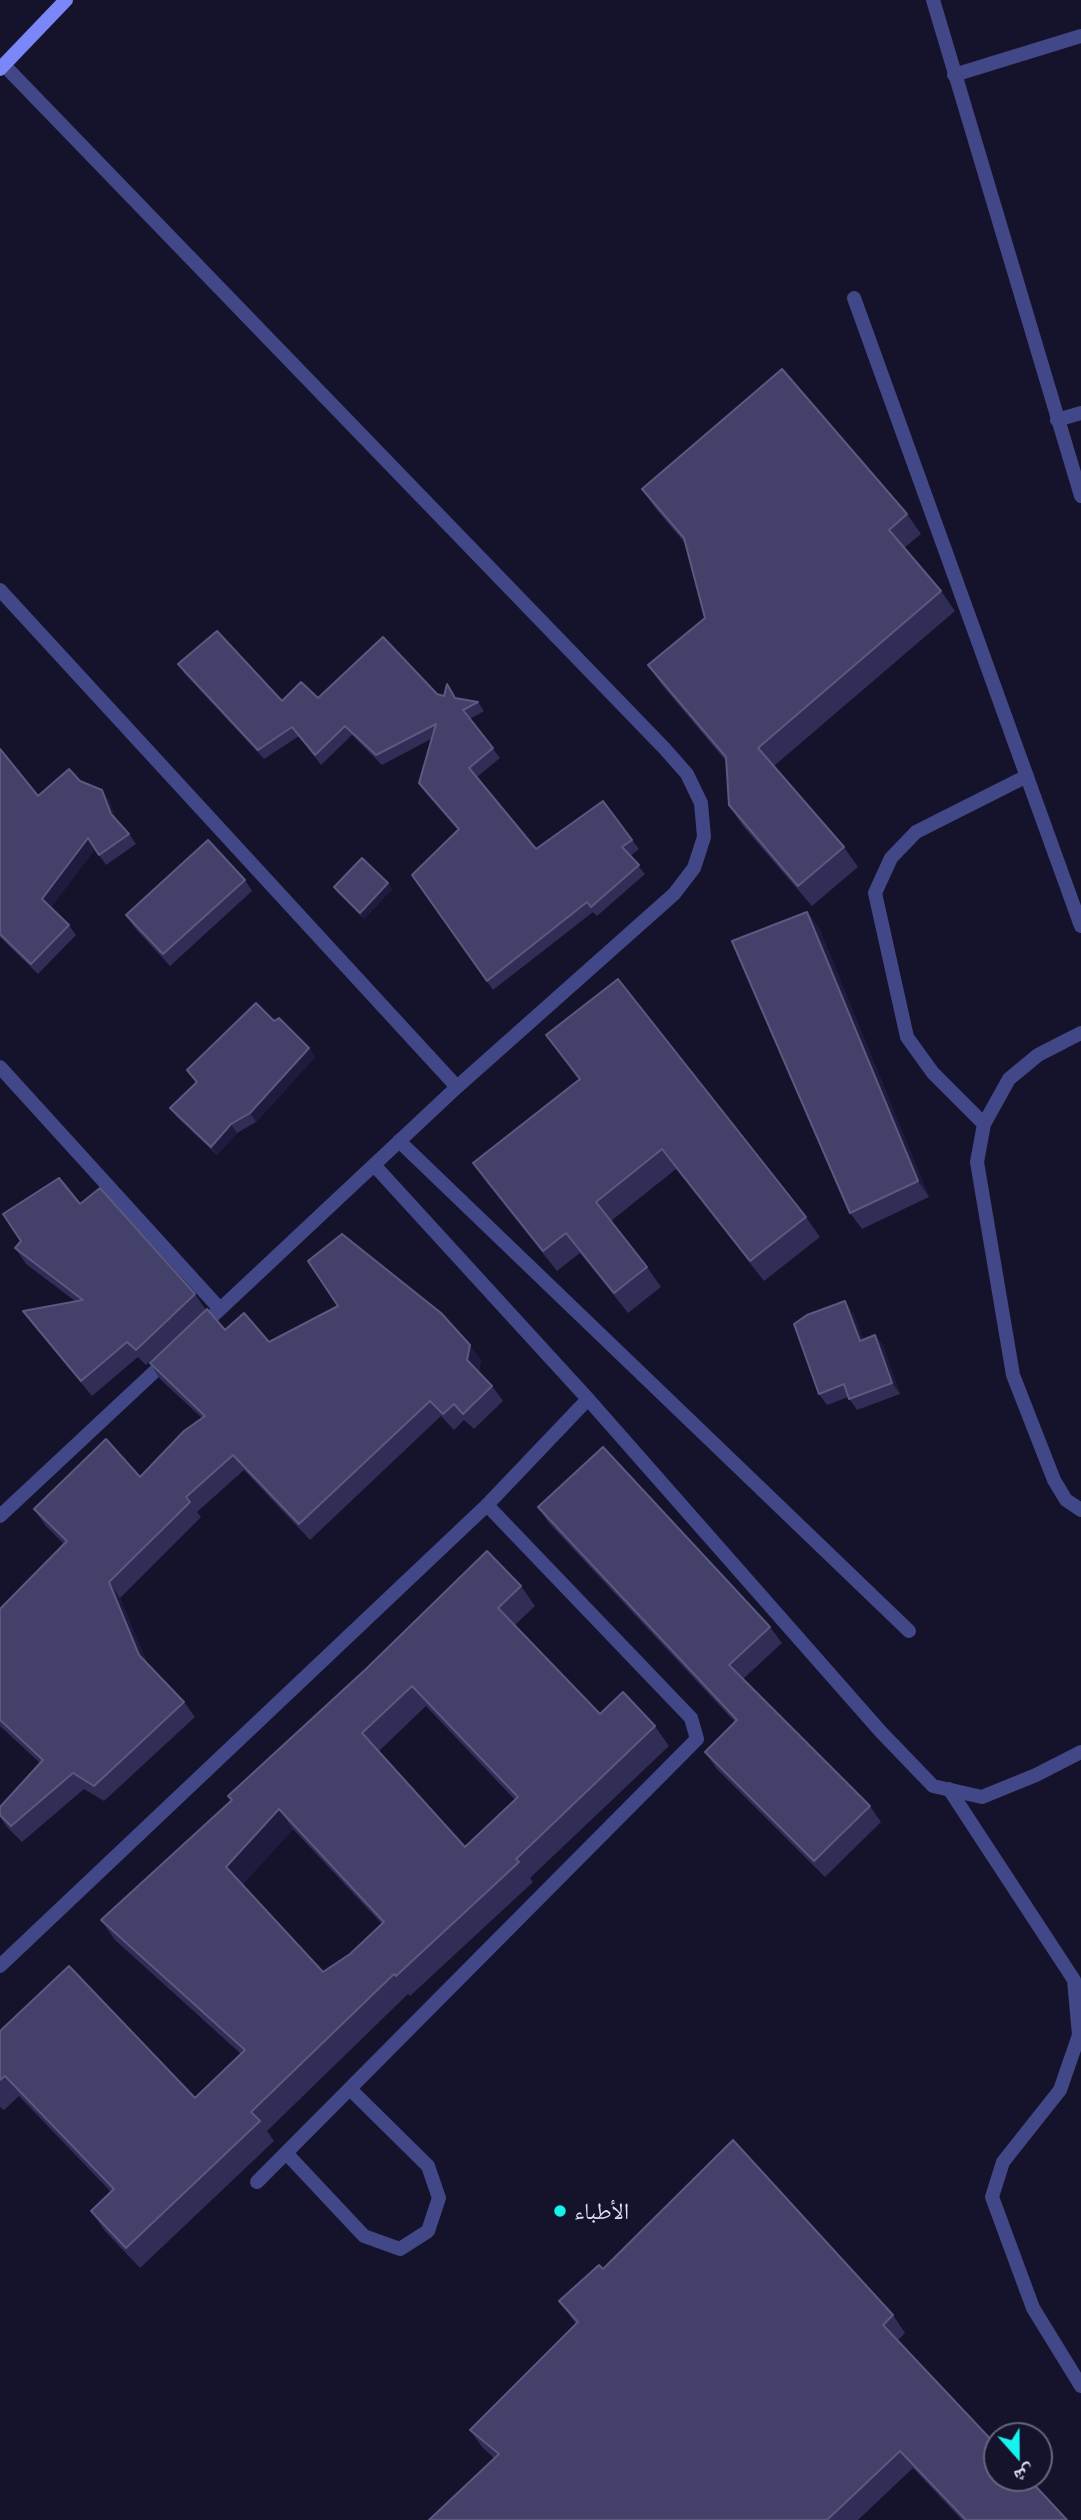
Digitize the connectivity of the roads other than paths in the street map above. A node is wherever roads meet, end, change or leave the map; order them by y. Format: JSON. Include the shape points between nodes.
{"nodes":[{"id":1,"x":66,"y":0,"type":"edge"},
{"id":2,"x":933,"y":0,"type":"edge"},
{"id":3,"x":1081,"y":36,"type":"edge"},
{"id":4,"x":2,"y":67,"type":"edge"},
{"id":5,"x":954,"y":75,"type":"junction"},
{"id":6,"x":854,"y":298,"type":"dead end"},
{"id":7,"x":1081,"y":413,"type":"edge"},
{"id":8,"x":1057,"y":420,"type":"junction"},
{"id":9,"x":1081,"y":496,"type":"edge"},
{"id":10,"x":0,"y":590,"type":"edge"},
{"id":11,"x":1027,"y":776,"type":"junction"},
{"id":12,"x":1081,"y":926,"type":"edge"},
{"id":13,"x":1081,"y":1033,"type":"edge"},
{"id":14,"x":0,"y":1067,"type":"edge"},
{"id":15,"x":457,"y":1087,"type":"junction"},
{"id":16,"x":984,"y":1124,"type":"junction"},
{"id":17,"x":400,"y":1141,"type":"junction"},
{"id":18,"x":374,"y":1165,"type":"junction"},
{"id":19,"x":220,"y":1309,"type":"junction"},
{"id":20,"x":588,"y":1399,"type":"junction"},
{"id":21,"x":488,"y":1505,"type":"junction"},
{"id":22,"x":1081,"y":1510,"type":"edge"},
{"id":23,"x":0,"y":1516,"type":"edge"},
{"id":24,"x":909,"y":1631,"type":"dead end"},
{"id":25,"x":1081,"y":1752,"type":"edge"},
{"id":26,"x":949,"y":1789,"type":"junction"},
{"id":27,"x":0,"y":1966,"type":"edge"},
{"id":28,"x":351,"y":2090,"type":"junction"},
{"id":29,"x":287,"y":2154,"type":"junction"},
{"id":30,"x":257,"y":2182,"type":"dead end"},
{"id":31,"x":1081,"y":2386,"type":"edge"}],
"edges":[{"from":1,"to":4,"type":"main road"},
{"from":2,"to":5,"type":"street"},
{"from":3,"to":5,"type":"street"},
{"from":4,"to":15,"type":"street","via":[[672,757],[687,774],[701,803],[704,837],[694,868],[674,894]]},
{"from":5,"to":8,"type":"street"},
{"from":6,"to":11,"type":"street"},
{"from":7,"to":8,"type":"street"},
{"from":8,"to":9,"type":"street"},
{"from":10,"to":15,"type":"street"},
{"from":11,"to":12,"type":"street"},
{"from":11,"to":16,"type":"street","via":[[916,832],[891,858],[875,893],[906,1038],[933,1073]]},
{"from":13,"to":16,"type":"street","via":[[1038,1055],[1009,1079]]},
{"from":14,"to":19,"type":"street"},
{"from":15,"to":17,"type":"street"},
{"from":16,"to":22,"type":"street","via":[[977,1162],[1013,1375],[1054,1480],[1066,1500]]},
{"from":17,"to":18,"type":"street"},
{"from":17,"to":24,"type":"street"},
{"from":18,"to":19,"type":"street"},
{"from":18,"to":20,"type":"street"},
{"from":19,"to":23,"type":"street"},
{"from":20,"to":21,"type":"street"},
{"from":20,"to":26,"type":"street","via":[[881,1732],[933,1786]]},
{"from":21,"to":27,"type":"street"},
{"from":21,"to":28,"type":"street","via":[[691,1718],[698,1739]]},
{"from":25,"to":26,"type":"street","via":[[982,1797]]},
{"from":26,"to":31,"type":"street","via":[[1074,1980],[1079,2035],[1060,2090],[1003,2162],[992,2197],[1033,2308]]},
{"from":28,"to":29,"type":"street"},
{"from":28,"to":29,"type":"street","via":[[428,2166],[439,2198],[428,2231],[400,2249],[365,2236]]},
{"from":29,"to":30,"type":"street"}]}
